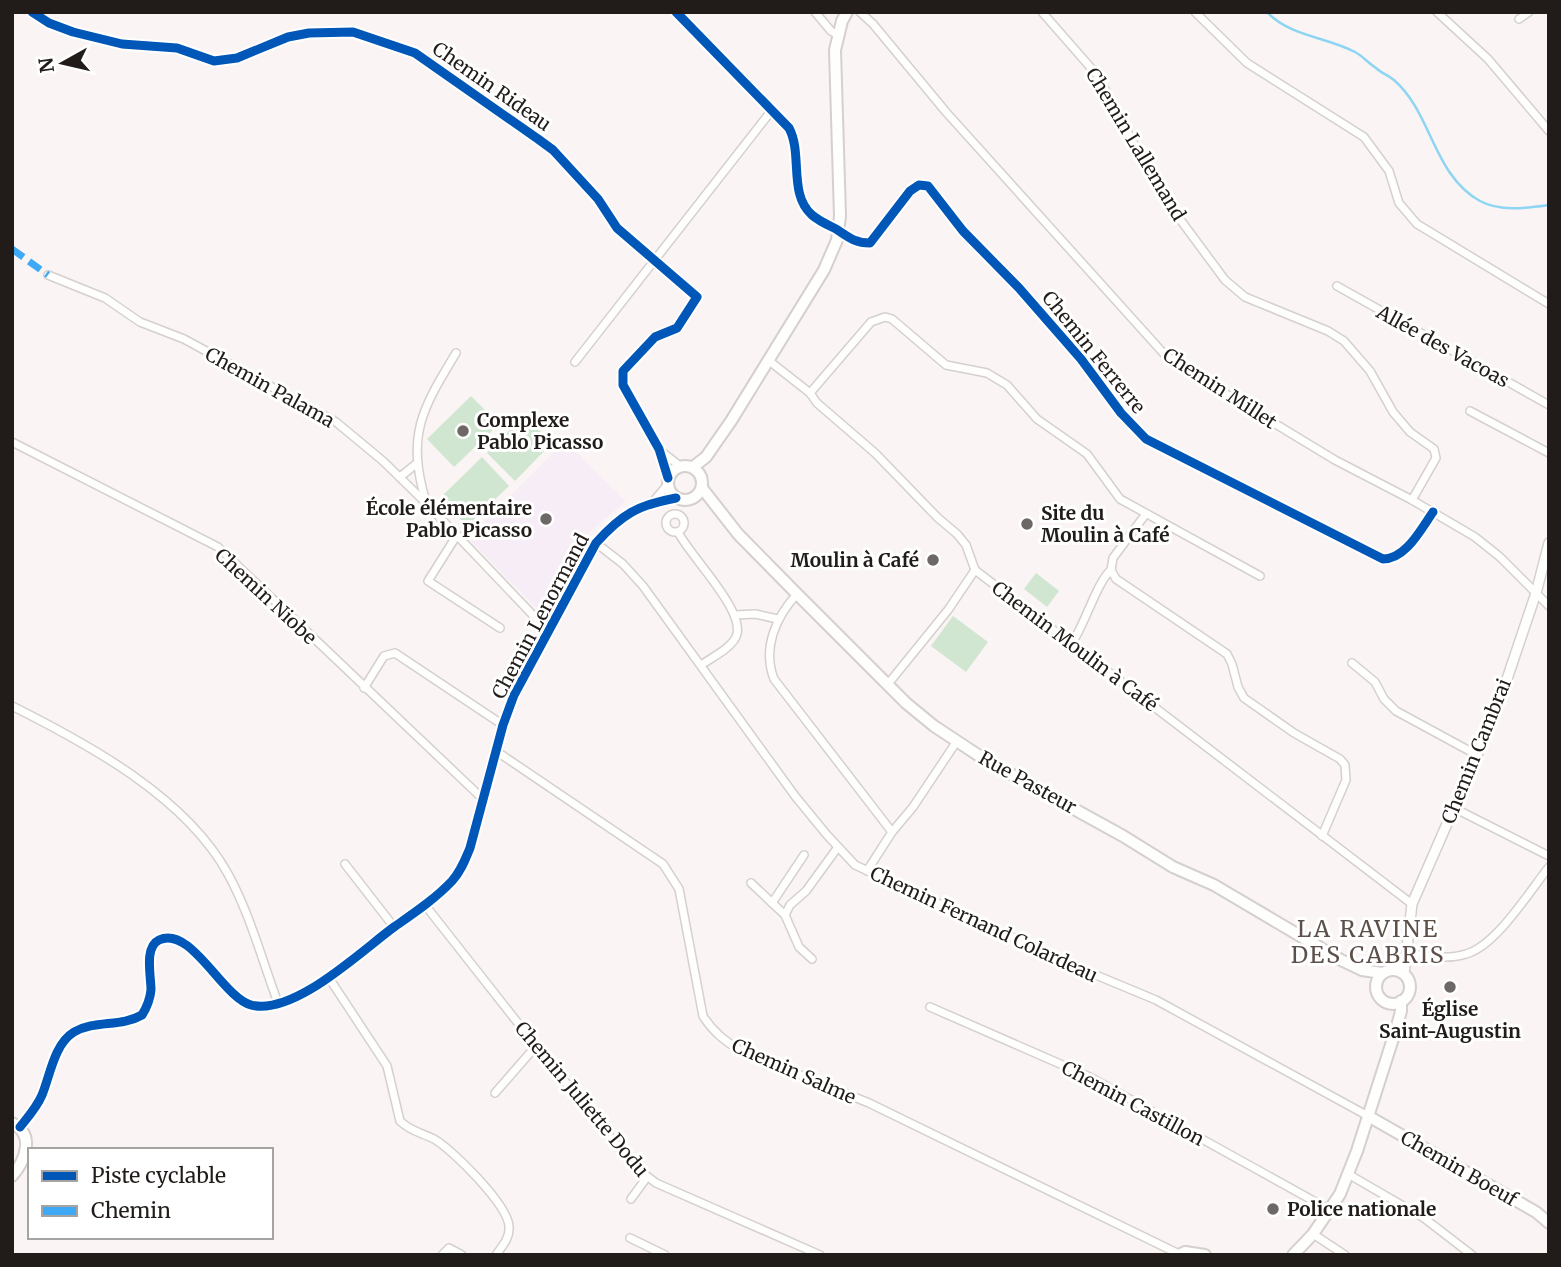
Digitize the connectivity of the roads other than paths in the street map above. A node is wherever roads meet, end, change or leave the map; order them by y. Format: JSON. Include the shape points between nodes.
{"nodes":[{"id":1,"x":32,"y":12,"type":"edge"},
{"id":2,"x":676,"y":12,"type":"edge"},
{"id":3,"x":815,"y":12,"type":"edge"},
{"id":4,"x":847,"y":12,"type":"edge"},
{"id":5,"x":860,"y":12,"type":"edge"},
{"id":6,"x":1042,"y":12,"type":"edge"},
{"id":7,"x":1195,"y":12,"type":"edge"},
{"id":8,"x":1437,"y":12,"type":"edge"},
{"id":9,"x":1529,"y":12,"type":"edge"},
{"id":10,"x":1519,"y":19,"type":"dead end"},
{"id":11,"x":838,"y":34,"type":"junction"},
{"id":12,"x":772,"y":110,"type":"junction"},
{"id":13,"x":1549,"y":131,"type":"edge"},
{"id":14,"x":839,"y":231,"type":"junction"},
{"id":15,"x":654,"y":260,"type":"junction"},
{"id":16,"x":48,"y":275,"type":"dead end"},
{"id":17,"x":1337,"y":286,"type":"dead end"},
{"id":18,"x":1549,"y":304,"type":"edge"},
{"id":19,"x":456,"y":353,"type":"dead end"},
{"id":20,"x":768,"y":360,"type":"junction"},
{"id":21,"x":575,"y":362,"type":"dead end"},
{"id":22,"x":810,"y":393,"type":"junction"},
{"id":23,"x":1549,"y":405,"type":"edge"},
{"id":24,"x":1470,"y":411,"type":"dead end"},
{"id":25,"x":12,"y":443,"type":"edge"},
{"id":26,"x":659,"y":449,"type":"junction"},
{"id":27,"x":1549,"y":453,"type":"edge"},
{"id":28,"x":416,"y":464,"type":"junction"},
{"id":29,"x":680,"y":466,"type":"junction"},
{"id":30,"x":697,"y":471,"type":"junction"},
{"id":31,"x":400,"y":477,"type":"junction"},
{"id":32,"x":668,"y":481,"type":"junction"},
{"id":33,"x":702,"y":488,"type":"junction"},
{"id":34,"x":676,"y":498,"type":"junction"},
{"id":35,"x":693,"y":499,"type":"junction"},
{"id":36,"x":1412,"y":500,"type":"junction"},
{"id":37,"x":652,"y":502,"type":"junction"},
{"id":38,"x":426,"y":503,"type":"junction"},
{"id":39,"x":1433,"y":512,"type":"junction"},
{"id":40,"x":1145,"y":515,"type":"junction"},
{"id":41,"x":678,"y":532,"type":"dead end"},
{"id":42,"x":738,"y":534,"type":"junction"},
{"id":43,"x":457,"y":536,"type":"junction"},
{"id":44,"x":596,"y":543,"type":"junction"},
{"id":45,"x":1549,"y":543,"type":"edge"},
{"id":46,"x":975,"y":570,"type":"junction"},
{"id":47,"x":1111,"y":570,"type":"junction"},
{"id":48,"x":1260,"y":576,"type":"dead end"},
{"id":49,"x":1536,"y":593,"type":"junction"},
{"id":50,"x":797,"y":594,"type":"junction"},
{"id":51,"x":1549,"y":607,"type":"edge"},
{"id":52,"x":735,"y":615,"type":"junction"},
{"id":53,"x":778,"y":620,"type":"junction"},
{"id":54,"x":500,"y":628,"type":"dead end"},
{"id":55,"x":549,"y":632,"type":"junction"},
{"id":56,"x":1072,"y":643,"type":"junction"},
{"id":57,"x":1352,"y":663,"type":"dead end"},
{"id":58,"x":701,"y":665,"type":"junction"},
{"id":59,"x":888,"y":684,"type":"junction"},
{"id":60,"x":365,"y":688,"type":"junction"},
{"id":61,"x":12,"y":706,"type":"edge"},
{"id":62,"x":503,"y":726,"type":"junction"},
{"id":63,"x":957,"y":741,"type":"junction"},
{"id":64,"x":496,"y":751,"type":"junction"},
{"id":65,"x":1476,"y":755,"type":"junction"},
{"id":66,"x":484,"y":800,"type":"junction"},
{"id":67,"x":1454,"y":808,"type":"junction"},
{"id":68,"x":892,"y":832,"type":"junction"},
{"id":69,"x":1322,"y":836,"type":"junction"},
{"id":70,"x":838,"y":847,"type":"junction"},
{"id":71,"x":804,"y":855,"type":"dead end"},
{"id":72,"x":1549,"y":856,"type":"edge"},
{"id":73,"x":345,"y":864,"type":"dead end"},
{"id":74,"x":1549,"y":867,"type":"edge"},
{"id":75,"x":867,"y":871,"type":"junction"},
{"id":76,"x":751,"y":883,"type":"dead end"},
{"id":77,"x":772,"y":903,"type":"junction"},
{"id":78,"x":1412,"y":904,"type":"junction"},
{"id":79,"x":425,"y":905,"type":"junction"},
{"id":80,"x":785,"y":915,"type":"junction"},
{"id":81,"x":394,"y":927,"type":"junction"},
{"id":82,"x":1405,"y":955,"type":"junction"},
{"id":83,"x":812,"y":959,"type":"dead end"},
{"id":84,"x":1362,"y":970,"type":"junction"},
{"id":85,"x":1393,"y":972,"type":"junction"},
{"id":86,"x":329,"y":978,"type":"junction"},
{"id":87,"x":1376,"y":984,"type":"junction"},
{"id":88,"x":278,"y":1003,"type":"junction"},
{"id":89,"x":1396,"y":1003,"type":"junction"},
{"id":90,"x":930,"y":1007,"type":"dead end"},
{"id":91,"x":536,"y":1046,"type":"junction"},
{"id":92,"x":495,"y":1093,"type":"dead end"},
{"id":93,"x":1368,"y":1116,"type":"junction"},
{"id":94,"x":16,"y":1125,"type":"edge"},
{"id":95,"x":1348,"y":1174,"type":"junction"},
{"id":96,"x":12,"y":1176,"type":"edge"},
{"id":97,"x":647,"y":1177,"type":"junction"},
{"id":98,"x":631,"y":1199,"type":"dead end"},
{"id":99,"x":1330,"y":1210,"type":"junction"},
{"id":100,"x":1549,"y":1223,"type":"edge"},
{"id":101,"x":1313,"y":1234,"type":"junction"},
{"id":102,"x":630,"y":1238,"type":"dead end"},
{"id":103,"x":442,"y":1255,"type":"edge"},
{"id":104,"x":462,"y":1255,"type":"edge"},
{"id":105,"x":496,"y":1255,"type":"edge"},
{"id":106,"x":665,"y":1255,"type":"edge"},
{"id":107,"x":820,"y":1255,"type":"edge"},
{"id":108,"x":1179,"y":1255,"type":"edge"},
{"id":109,"x":1205,"y":1255,"type":"edge"},
{"id":110,"x":1293,"y":1255,"type":"edge"},
{"id":111,"x":1345,"y":1255,"type":"edge"},
{"id":112,"x":1472,"y":1255,"type":"edge"}],
"edges":[{"from":1,"to":15,"type":"street","name":"Chemin Rideau","via":[[73,32],[122,44],[177,48],[214,61],[237,58],[309,33],[354,32],[394,44],[415,53],[552,150],[617,228]]},
{"from":2,"to":12,"type":"street"},
{"from":3,"to":11,"type":"street"},
{"from":4,"to":11,"type":"main road"},
{"from":5,"to":36,"type":"street","name":"Chemin Millet","via":[[1165,355],[1335,460]]},
{"from":6,"to":36,"type":"street","name":"Chemin Lallemand","via":[[1098,76],[1160,191],[1225,280],[1245,298],[1344,341],[1370,371],[1393,412],[1434,449],[1436,458]]},
{"from":7,"to":18,"type":"street","via":[[1247,63],[1364,137],[1389,171],[1399,204],[1418,224]]},
{"from":8,"to":13,"type":"street","via":[[1488,58]]},
{"from":9,"to":10,"type":"street"},
{"from":11,"to":14,"type":"main road"},
{"from":12,"to":14,"type":"street","via":[[794,138],[803,203],[814,217]]},
{"from":12,"to":15,"type":"street"},
{"from":14,"to":20,"type":"main road","via":[[834,252]]},
{"from":14,"to":39,"type":"street","name":"Chemin Ferrerre","via":[[858,243],[870,243],[910,191],[928,186],[1146,439],[1383,559],[1399,555]]},
{"from":15,"to":21,"type":"street"},
{"from":15,"to":26,"type":"street","name":"Chemin Rideau","via":[[697,297],[677,328],[655,337],[622,371],[623,385]]},
{"from":16,"to":31,"type":"street","name":"Chemin Palama","via":[[105,298],[140,321],[184,339],[336,422]]},
{"from":17,"to":23,"type":"street","name":"Allée des Vacoas"},
{"from":19,"to":28,"type":"street","via":[[419,426]]},
{"from":20,"to":22,"type":"street","name":"Chemin Moulin à Café"},
{"from":20,"to":30,"type":"main road"},
{"from":22,"to":40,"type":"street","via":[[871,322],[892,319],[946,365],[987,373],[1007,385],[1037,419],[1087,454],[1120,499]]},
{"from":22,"to":46,"type":"street","name":"Chemin Moulin à Café","via":[[957,534]]},
{"from":24,"to":27,"type":"street"},
{"from":25,"to":60,"type":"street","name":"Chemin Niobe","via":[[218,548]]},
{"from":26,"to":29,"type":"street"},
{"from":26,"to":32,"type":"street"},
{"from":28,"to":31,"type":"street"},
{"from":28,"to":38,"type":"street"},
{"from":29,"to":30,"type":"main road"},
{"from":29,"to":32,"type":"main road"},
{"from":30,"to":33,"type":"main road"},
{"from":31,"to":38,"type":"street","name":"Chemin Palama"},
{"from":32,"to":34,"type":"main road"},
{"from":32,"to":37,"type":"street","name":"Chemin Lenormand"},
{"from":33,"to":35,"type":"main road"},
{"from":33,"to":42,"type":"main road","name":"Rue Pasteur"},
{"from":34,"to":35,"type":"main road"},
{"from":34,"to":37,"type":"street","name":"Chemin Lenormand"},
{"from":35,"to":42,"type":"main road","name":"Rue Pasteur"},
{"from":36,"to":39,"type":"street","name":"Chemin Millet"},
{"from":37,"to":44,"type":"street","name":"Chemin Lenormand","via":[[631,511]]},
{"from":38,"to":43,"type":"street","name":"Chemin Palama"},
{"from":39,"to":49,"type":"street","name":"Chemin Millet","via":[[1488,546]]},
{"from":40,"to":47,"type":"street","via":[[1113,558]]},
{"from":40,"to":48,"type":"street"},
{"from":41,"to":52,"type":"street"},
{"from":42,"to":50,"type":"main road","name":"Rue Pasteur"},
{"from":43,"to":54,"type":"street","via":[[428,581]]},
{"from":43,"to":55,"type":"street","name":"Chemin Palama"},
{"from":44,"to":55,"type":"street","name":"Chemin Lenormand"},
{"from":44,"to":58,"type":"street","name":"Chemin Fernand Colardeau","via":[[634,575]]},
{"from":45,"to":49,"type":"street","name":"Chemin Cambrai"},
{"from":46,"to":56,"type":"street","name":"Chemin Moulin à Café"},
{"from":46,"to":59,"type":"street"},
{"from":47,"to":56,"type":"street"},
{"from":47,"to":69,"type":"street","via":[[1116,579],[1222,649],[1248,702],[1345,765],[1346,780]]},
{"from":49,"to":51,"type":"street","name":"Chemin Millet"},
{"from":49,"to":65,"type":"street","name":"Chemin Cambrai"},
{"from":50,"to":53,"type":"street"},
{"from":50,"to":59,"type":"main road","name":"Rue Pasteur"},
{"from":52,"to":53,"type":"street"},
{"from":52,"to":58,"type":"street","via":[[737,634],[732,643]]},
{"from":53,"to":68,"type":"street","via":[[769,653],[774,679]]},
{"from":55,"to":62,"type":"street","name":"Chemin Lenormand","via":[[514,695]]},
{"from":56,"to":69,"type":"street","name":"Chemin Moulin à Café"},
{"from":57,"to":65,"type":"street","via":[[1375,682],[1395,711]]},
{"from":58,"to":70,"type":"street","name":"Chemin Fernand Colardeau","via":[[795,796]]},
{"from":59,"to":63,"type":"main road","name":"Rue Pasteur"},
{"from":60,"to":62,"type":"street","via":[[384,656],[395,653]]},
{"from":60,"to":66,"type":"street","name":"Chemin Niobe"},
{"from":61,"to":88,"type":"street","via":[[95,750],[158,796],[207,842],[243,906]]},
{"from":62,"to":64,"type":"street","name":"Chemin Lenormand"},
{"from":63,"to":68,"type":"street"},
{"from":63,"to":84,"type":"main road","name":"Rue Pasteur"},
{"from":64,"to":66,"type":"street","name":"Chemin Lenormand"},
{"from":64,"to":108,"type":"street","name":"Chemin Salme","via":[[667,869],[679,889],[703,1016],[722,1039],[869,1103]]},
{"from":65,"to":67,"type":"street","name":"Chemin Cambrai"},
{"from":66,"to":79,"type":"street","name":"Chemin Lenormand","via":[[463,867]]},
{"from":67,"to":72,"type":"street"},
{"from":67,"to":78,"type":"street","name":"Chemin Cambrai"},
{"from":68,"to":75,"type":"street"},
{"from":69,"to":78,"type":"street","name":"Chemin Moulin à Café"},
{"from":70,"to":75,"type":"street","name":"Chemin Fernand Colardeau"},
{"from":70,"to":80,"type":"street"},
{"from":71,"to":77,"type":"street"},
{"from":73,"to":81,"type":"street"},
{"from":74,"to":82,"type":"street","via":[[1478,950],[1464,955]]},
{"from":75,"to":93,"type":"street","name":"Chemin Fernand Colardeau","via":[[1156,1000]]},
{"from":76,"to":77,"type":"street"},
{"from":77,"to":80,"type":"street"},
{"from":78,"to":82,"type":"street","name":"Chemin Cambrai"},
{"from":79,"to":81,"type":"street","name":"Chemin Lenormand"},
{"from":79,"to":91,"type":"street","name":"Chemin Juliette Dodu"},
{"from":80,"to":83,"type":"street","via":[[799,947]]},
{"from":81,"to":86,"type":"street","name":"Chemin Lenormand"},
{"from":82,"to":85,"type":"street","name":"Chemin Cambrai"},
{"from":84,"to":85,"type":"main road","name":"Rue Pasteur"},
{"from":84,"to":87,"type":"main road","name":"Rue Pasteur"},
{"from":85,"to":87,"type":"main road"},
{"from":85,"to":89,"type":"main road","via":[[1409,982],[1409,991]]},
{"from":86,"to":88,"type":"street","name":"Chemin Lenormand"},
{"from":86,"to":105,"type":"street","via":[[387,1066],[400,1121],[454,1155],[502,1208],[508,1239]]},
{"from":87,"to":89,"type":"main road","via":[[1378,995]]},
{"from":88,"to":94,"type":"street","name":"Chemin Lenormand","via":[[243,1001],[184,943],[158,940],[151,949],[151,991],[142,1015],[71,1034],[56,1057],[41,1098]]},
{"from":89,"to":93,"type":"main road","via":[[1401,1011]]},
{"from":90,"to":99,"type":"street","name":"Chemin Castillon","via":[[1090,1077]]},
{"from":91,"to":92,"type":"street"},
{"from":91,"to":97,"type":"street","name":"Chemin Juliette Dodu"},
{"from":93,"to":95,"type":"main road"},
{"from":93,"to":100,"type":"main road","name":"Chemin Boeuf"},
{"from":94,"to":96,"type":"main road","via":[[26,1139],[25,1155]]},
{"from":95,"to":99,"type":"main road"},
{"from":95,"to":112,"type":"street","via":[[1424,1218]]},
{"from":97,"to":98,"type":"street"},
{"from":97,"to":107,"type":"street","name":"Chemin Juliette Dodu"},
{"from":99,"to":101,"type":"main road"},
{"from":101,"to":110,"type":"main road"},
{"from":101,"to":111,"type":"street"},
{"from":102,"to":106,"type":"street"},
{"from":103,"to":104,"type":"street","via":[[449,1248]]},
{"from":108,"to":109,"type":"main road"}]}
